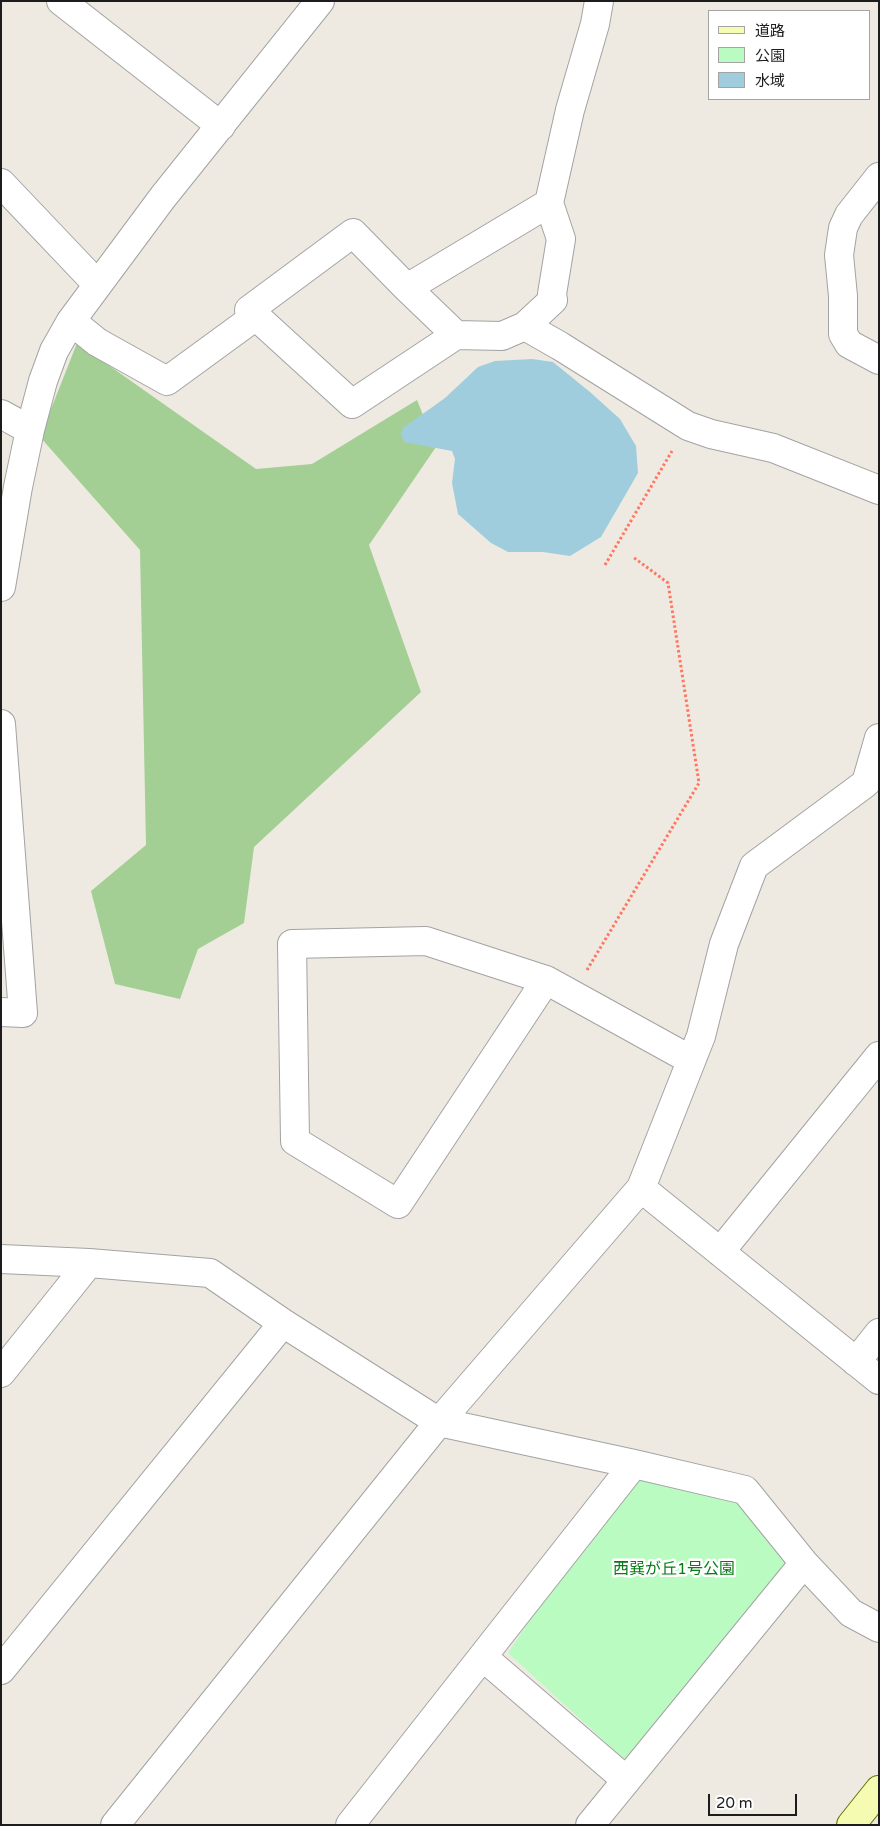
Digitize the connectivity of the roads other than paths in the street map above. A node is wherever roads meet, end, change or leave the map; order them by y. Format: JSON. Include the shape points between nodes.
{"nodes":[{"id":1,"x":61,"y":1,"type":"edge"},
{"id":2,"x":320,"y":1,"type":"edge"},
{"id":3,"x":599,"y":1,"type":"edge"},
{"id":4,"x":221,"y":126,"type":"junction"},
{"id":5,"x":879,"y":177,"type":"edge"},
{"id":6,"x":1,"y":184,"type":"edge"},
{"id":7,"x":549,"y":203,"type":"junction"},
{"id":8,"x":98,"y":284,"type":"junction"},
{"id":9,"x":407,"y":288,"type":"junction"},
{"id":10,"x":256,"y":316,"type":"junction"},
{"id":11,"x":71,"y":321,"type":"junction"},
{"id":12,"x":525,"y":326,"type":"junction"},
{"id":13,"x":456,"y":335,"type":"junction"},
{"id":14,"x":879,"y":360,"type":"edge"},
{"id":15,"x":1,"y":414,"type":"edge"},
{"id":16,"x":30,"y":430,"type":"junction"},
{"id":17,"x":879,"y":490,"type":"edge"},
{"id":18,"x":1,"y":586,"type":"edge"},
{"id":19,"x":1,"y":724,"type":"edge"},
{"id":20,"x":879,"y":738,"type":"edge"},
{"id":21,"x":874,"y":770,"type":"edge"},
{"id":22,"x":546,"y":980,"type":"junction"},
{"id":23,"x":1,"y":1012,"type":"edge"},
{"id":24,"x":879,"y":1056,"type":"edge"},
{"id":25,"x":691,"y":1060,"type":"junction"},
{"id":26,"x":641,"y":1188,"type":"junction"},
{"id":27,"x":720,"y":1252,"type":"junction"},
{"id":28,"x":1,"y":1259,"type":"edge"},
{"id":29,"x":89,"y":1263,"type":"junction"},
{"id":30,"x":283,"y":1323,"type":"junction"},
{"id":31,"x":879,"y":1333,"type":"edge"},
{"id":32,"x":856,"y":1362,"type":"junction"},
{"id":33,"x":1,"y":1372,"type":"edge"},
{"id":34,"x":879,"y":1380,"type":"edge"},
{"id":35,"x":439,"y":1422,"type":"junction"},
{"id":36,"x":634,"y":1464,"type":"junction"},
{"id":37,"x":804,"y":1563,"type":"junction"},
{"id":38,"x":879,"y":1628,"type":"edge"},
{"id":39,"x":483,"y":1657,"type":"junction"},
{"id":40,"x":1,"y":1670,"type":"edge"},
{"id":41,"x":626,"y":1780,"type":"junction"},
{"id":42,"x":879,"y":1790,"type":"edge"},
{"id":43,"x":115,"y":1825,"type":"edge"},
{"id":44,"x":350,"y":1825,"type":"edge"},
{"id":45,"x":590,"y":1825,"type":"edge"},
{"id":46,"x":851,"y":1825,"type":"edge"}],
"edges":[{"from":1,"to":4,"type":"street"},
{"from":2,"to":4,"type":"street"},
{"from":3,"to":7,"type":"street"},
{"from":4,"to":8,"type":"street"},
{"from":5,"to":14,"type":"street","via":[[848,215],[839,255],[843,334],[848,344]]},
{"from":6,"to":8,"type":"street"},
{"from":7,"to":9,"type":"street"},
{"from":7,"to":12,"type":"street","via":[[560,239],[553,300]]},
{"from":8,"to":11,"type":"street"},
{"from":9,"to":10,"type":"street","via":[[353,233],[249,310]]},
{"from":9,"to":13,"type":"street"},
{"from":10,"to":11,"type":"street","via":[[167,381],[97,342]]},
{"from":10,"to":13,"type":"street","via":[[352,404]]},
{"from":11,"to":16,"type":"street","via":[[43,381]]},
{"from":12,"to":13,"type":"street","via":[[502,336]]},
{"from":12,"to":17,"type":"street","via":[[688,426],[773,448]]},
{"from":15,"to":16,"type":"street"},
{"from":16,"to":18,"type":"street"},
{"from":19,"to":23,"type":"street","via":[[23,1013]]},
{"from":20,"to":21,"type":"street"},
{"from":21,"to":25,"type":"street","via":[[866,783],[754,866],[724,944],[701,1036]]},
{"from":22,"to":22,"type":"street","via":[[398,1204],[295,1141],[292,944],[426,941]]},
{"from":22,"to":25,"type":"street"},
{"from":24,"to":27,"type":"street"},
{"from":25,"to":26,"type":"street"},
{"from":26,"to":27,"type":"street"},
{"from":26,"to":35,"type":"street"},
{"from":27,"to":32,"type":"street"},
{"from":28,"to":29,"type":"street"},
{"from":29,"to":30,"type":"street","via":[[210,1273]]},
{"from":29,"to":33,"type":"street"},
{"from":30,"to":35,"type":"street"},
{"from":30,"to":40,"type":"street"},
{"from":31,"to":32,"type":"street"},
{"from":32,"to":34,"type":"street"},
{"from":35,"to":36,"type":"street"},
{"from":35,"to":43,"type":"street"},
{"from":36,"to":37,"type":"street","via":[[745,1490]]},
{"from":36,"to":39,"type":"street"},
{"from":37,"to":38,"type":"street","via":[[851,1614]]},
{"from":37,"to":41,"type":"street"},
{"from":39,"to":41,"type":"street"},
{"from":39,"to":44,"type":"street"},
{"from":41,"to":45,"type":"street"},
{"from":42,"to":46,"type":"street"}]}
